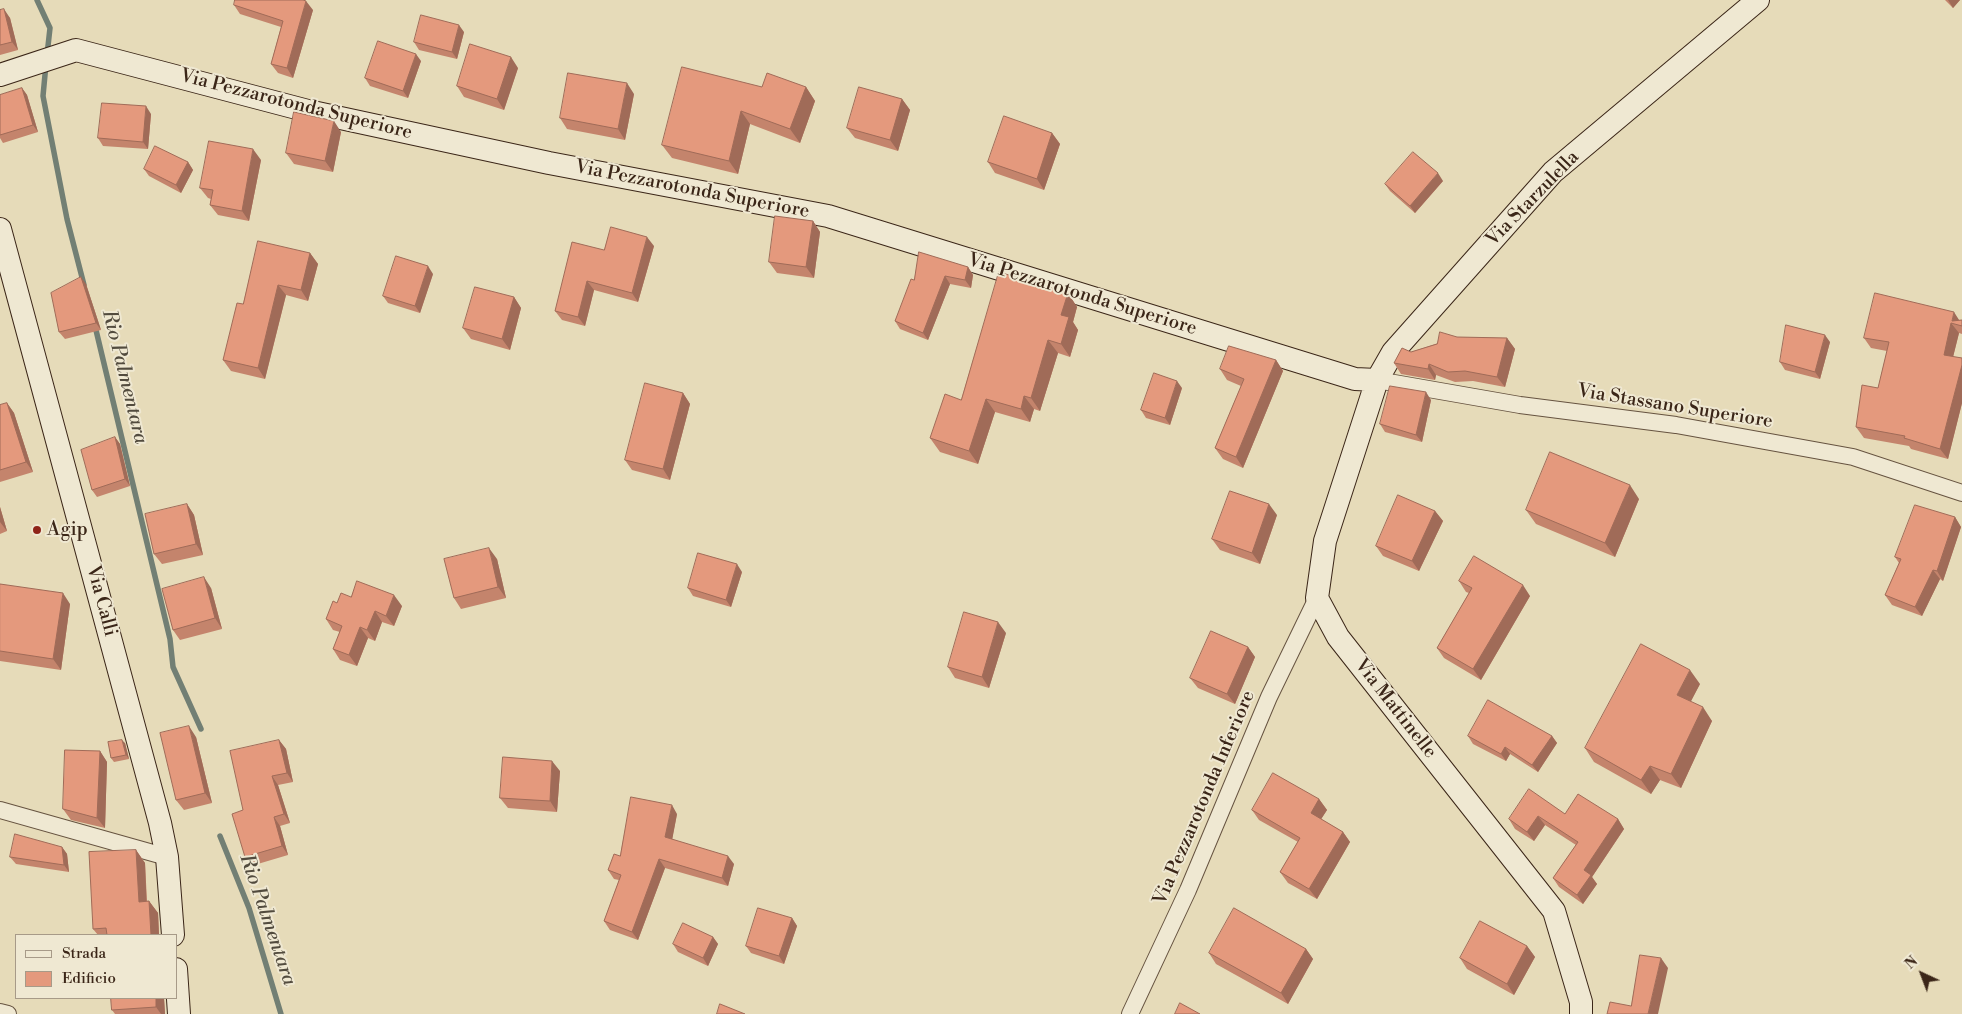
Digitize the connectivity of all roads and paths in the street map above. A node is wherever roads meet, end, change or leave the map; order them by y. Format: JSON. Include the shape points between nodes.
{"nodes":[{"id":1,"x":1758,"y":0,"type":"edge"},
{"id":2,"x":0,"y":75,"type":"edge"},
{"id":3,"x":0,"y":229,"type":"edge"},
{"id":4,"x":1376,"y":380,"type":"junction"},
{"id":5,"x":1962,"y":493,"type":"edge"},
{"id":6,"x":1317,"y":598,"type":"junction"},
{"id":7,"x":0,"y":810,"type":"edge"},
{"id":8,"x":167,"y":857,"type":"junction"},
{"id":9,"x":173,"y":934,"type":"edge"},
{"id":10,"x":178,"y":999,"type":"edge"},
{"id":11,"x":0,"y":1012,"type":"edge"},
{"id":12,"x":8,"y":1014,"type":"edge"},
{"id":13,"x":179,"y":1014,"type":"edge"},
{"id":14,"x":1130,"y":1014,"type":"edge"},
{"id":15,"x":1581,"y":1014,"type":"edge"}],
"edges":[{"from":1,"to":4,"type":"street","name":"Via Starzulella","via":[[1553,172],[1393,352]]},
{"from":2,"to":4,"type":"street","name":"Via Pezzarotonda Superiore","via":[[76,50],[318,114],[549,163],[828,216],[1355,379]]},
{"from":3,"to":8,"type":"street","name":"Via Calli"},
{"from":4,"to":5,"type":"street","name":"Via Stassano Superiore","via":[[1676,425],[1854,457]]},
{"from":4,"to":6,"type":"street","via":[[1325,540]]},
{"from":6,"to":14,"type":"street","name":"Via Pezzarotonda Inferiore","via":[[1269,697],[1188,890]]},
{"from":6,"to":15,"type":"street","name":"Via Mattinelle","via":[[1338,637],[1554,911],[1581,1002]]},
{"from":7,"to":8,"type":"street"},
{"from":8,"to":9,"type":"street","name":"Via Calli"},
{"from":10,"to":13,"type":"street"},
{"from":11,"to":12,"type":"street"}]}
